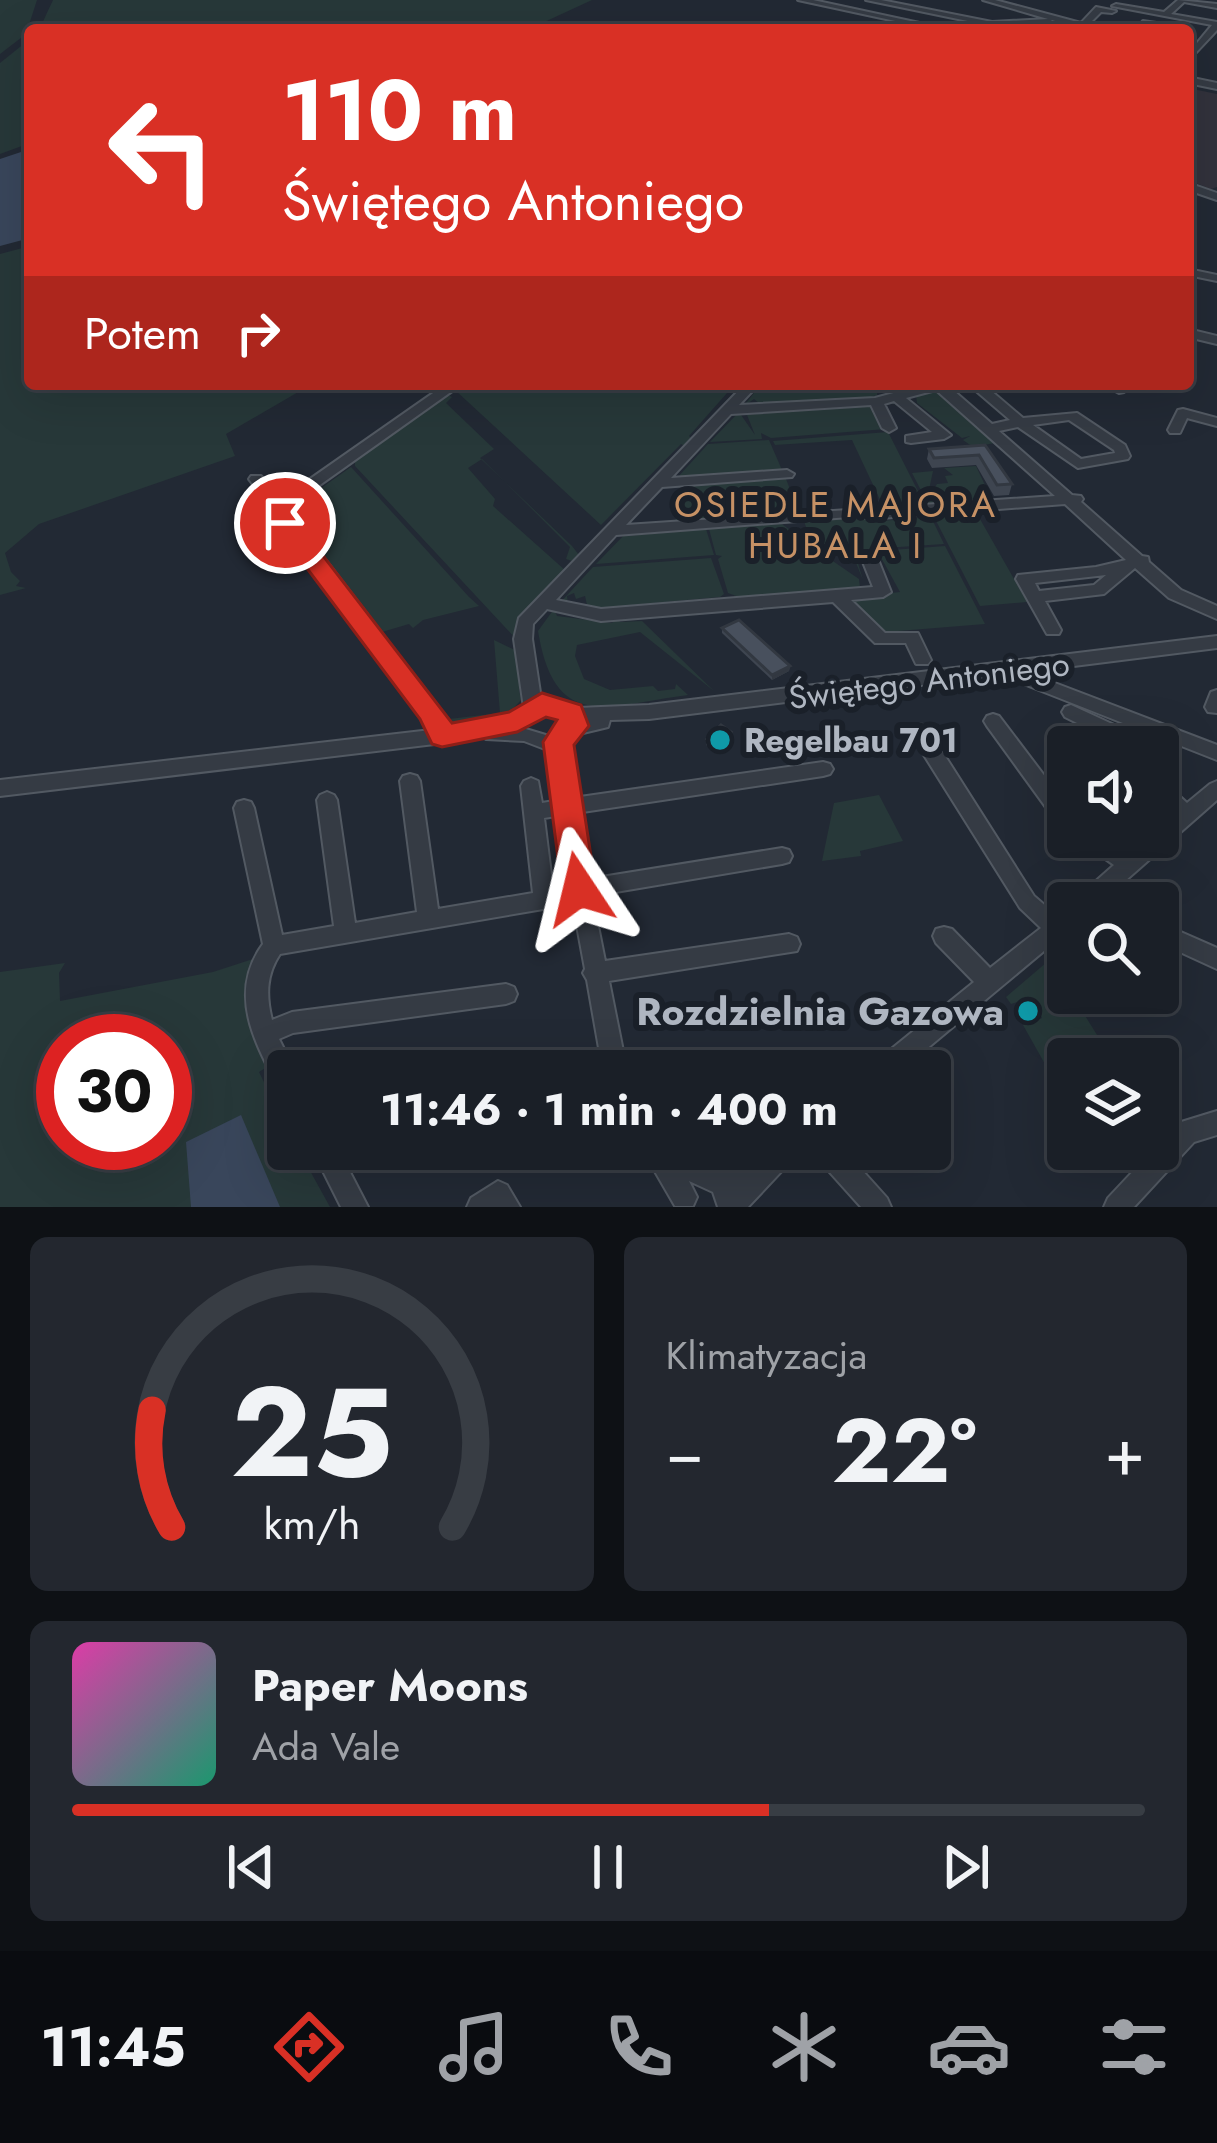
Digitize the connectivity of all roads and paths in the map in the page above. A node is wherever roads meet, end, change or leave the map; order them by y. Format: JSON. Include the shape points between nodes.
{"nodes":[{"id":1,"x":802,"y":0,"type":"edge"},
{"id":2,"x":870,"y":0,"type":"edge"},
{"id":3,"x":987,"y":0,"type":"edge"},
{"id":4,"x":1116,"y":4,"type":"edge"},
{"id":5,"x":1215,"y":6,"type":"edge"},
{"id":6,"x":907,"y":7,"type":"junction"},
{"id":7,"x":1169,"y":15,"type":"junction"},
{"id":8,"x":887,"y":17,"type":"junction"},
{"id":9,"x":1195,"y":20,"type":"junction"},
{"id":10,"x":1049,"y":21,"type":"junction"},
{"id":11,"x":1143,"y":23,"type":"dead end"},
{"id":12,"x":909,"y":24,"type":"edge"},
{"id":13,"x":1065,"y":24,"type":"edge"},
{"id":14,"x":1084,"y":24,"type":"edge"},
{"id":15,"x":1146,"y":24,"type":"edge"},
{"id":16,"x":1163,"y":24,"type":"edge"},
{"id":17,"x":1217,"y":25,"type":"edge"},
{"id":18,"x":1194,"y":35,"type":"edge"},
{"id":19,"x":1204,"y":37,"type":"junction"},
{"id":20,"x":1194,"y":44,"type":"edge"},
{"id":21,"x":446,"y":390,"type":"edge"},
{"id":22,"x":746,"y":390,"type":"edge"},
{"id":23,"x":945,"y":390,"type":"edge"},
{"id":24,"x":982,"y":390,"type":"edge"},
{"id":25,"x":901,"y":391,"type":"edge"},
{"id":26,"x":870,"y":400,"type":"dead end"},
{"id":27,"x":727,"y":410,"type":"junction"},
{"id":28,"x":1020,"y":422,"type":"junction"},
{"id":29,"x":1217,"y":422,"type":"edge"},
{"id":30,"x":889,"y":428,"type":"dead end"},
{"id":31,"x":990,"y":429,"type":"junction"},
{"id":32,"x":1175,"y":430,"type":"dead end"},
{"id":33,"x":944,"y":435,"type":"junction"},
{"id":34,"x":911,"y":439,"type":"dead end"},
{"id":35,"x":960,"y":447,"type":"edge"},
{"id":36,"x":787,"y":473,"type":"dead end"},
{"id":37,"x":256,"y":479,"type":"dead end"},
{"id":38,"x":657,"y":483,"type":"junction"},
{"id":39,"x":1075,"y":499,"type":"junction"},
{"id":40,"x":280,"y":514,"type":"junction"},
{"id":41,"x":611,"y":531,"type":"junction"},
{"id":42,"x":868,"y":557,"type":"dead end"},
{"id":43,"x":1138,"y":558,"type":"junction"},
{"id":44,"x":1175,"y":594,"type":"junction"},
{"id":45,"x":836,"y":595,"type":"junction"},
{"id":46,"x":542,"y":602,"type":"junction"},
{"id":47,"x":1217,"y":603,"type":"edge"},
{"id":48,"x":1217,"y":613,"type":"edge"},
{"id":49,"x":1053,"y":630,"type":"dead end"},
{"id":50,"x":1210,"y":643,"type":"edge"},
{"id":51,"x":922,"y":660,"type":"dead end"},
{"id":52,"x":1078,"y":663,"type":"junction"},
{"id":53,"x":1049,"y":676,"type":"junction"},
{"id":54,"x":1083,"y":692,"type":"junction"},
{"id":55,"x":1071,"y":712,"type":"dead end"},
{"id":56,"x":993,"y":721,"type":"dead end"},
{"id":57,"x":546,"y":724,"type":"junction"},
{"id":58,"x":1100,"y":726,"type":"edge"},
{"id":59,"x":1157,"y":726,"type":"edge"},
{"id":60,"x":1157,"y":726,"type":"edge"},
{"id":61,"x":919,"y":731,"type":"dead end"},
{"id":62,"x":446,"y":735,"type":"junction"},
{"id":63,"x":1179,"y":736,"type":"edge"},
{"id":64,"x":1217,"y":753,"type":"edge"},
{"id":65,"x":824,"y":769,"type":"dead end"},
{"id":66,"x":410,"y":781,"type":"dead end"},
{"id":67,"x":531,"y":786,"type":"dead end"},
{"id":68,"x":0,"y":788,"type":"edge"},
{"id":69,"x":1217,"y":789,"type":"edge"},
{"id":70,"x":1047,"y":794,"type":"edge"},
{"id":71,"x":327,"y":800,"type":"dead end"},
{"id":72,"x":564,"y":806,"type":"junction"},
{"id":73,"x":244,"y":808,"type":"dead end"},
{"id":74,"x":1179,"y":808,"type":"edge"},
{"id":75,"x":533,"y":812,"type":"junction"},
{"id":76,"x":1186,"y":814,"type":"junction"},
{"id":77,"x":782,"y":856,"type":"dead end"},
{"id":78,"x":1120,"y":858,"type":"edge"},
{"id":79,"x":1127,"y":863,"type":"junction"},
{"id":80,"x":1110,"y":882,"type":"edge"},
{"id":81,"x":579,"y":891,"type":"junction"},
{"id":82,"x":544,"y":898,"type":"junction"},
{"id":83,"x":1047,"y":914,"type":"edge"},
{"id":84,"x":428,"y":916,"type":"junction"},
{"id":85,"x":345,"y":931,"type":"junction"},
{"id":86,"x":944,"y":936,"type":"dead end"},
{"id":87,"x":1047,"y":938,"type":"edge"},
{"id":88,"x":1179,"y":941,"type":"edge"},
{"id":89,"x":789,"y":944,"type":"dead end"},
{"id":90,"x":274,"y":946,"type":"junction"},
{"id":91,"x":1217,"y":959,"type":"edge"},
{"id":92,"x":594,"y":973,"type":"junction"},
{"id":93,"x":990,"y":983,"type":"junction"},
{"id":94,"x":506,"y":994,"type":"dead end"},
{"id":95,"x":262,"y":1036,"type":"junction"},
{"id":96,"x":270,"y":1050,"type":"edge"},
{"id":97,"x":610,"y":1050,"type":"edge"},
{"id":98,"x":908,"y":1050,"type":"edge"},
{"id":99,"x":1217,"y":1123,"type":"edge"},
{"id":100,"x":335,"y":1170,"type":"edge"},
{"id":101,"x":666,"y":1170,"type":"edge"},
{"id":102,"x":701,"y":1170,"type":"edge"},
{"id":103,"x":733,"y":1170,"type":"edge"},
{"id":104,"x":764,"y":1170,"type":"edge"},
{"id":105,"x":845,"y":1170,"type":"edge"},
{"id":106,"x":711,"y":1178,"type":"junction"},
{"id":107,"x":684,"y":1202,"type":"edge"},
{"id":108,"x":355,"y":1207,"type":"edge"},
{"id":109,"x":480,"y":1207,"type":"edge"},
{"id":110,"x":507,"y":1207,"type":"edge"},
{"id":111,"x":731,"y":1207,"type":"edge"},
{"id":112,"x":878,"y":1207,"type":"edge"},
{"id":113,"x":1117,"y":1207,"type":"edge"}],
"edges":[{"from":1,"to":8,"type":"street"},
{"from":2,"to":6,"type":"street"},
{"from":3,"to":10,"type":"street"},
{"from":4,"to":7,"type":"street"},
{"from":4,"to":14,"type":"street"},
{"from":5,"to":7,"type":"street","via":[[1182,0]]},
{"from":5,"to":9,"type":"street"},
{"from":6,"to":8,"type":"street"},
{"from":6,"to":10,"type":"street","via":[[992,24]]},
{"from":7,"to":9,"type":"street"},
{"from":7,"to":16,"type":"street"},
{"from":8,"to":12,"type":"street"},
{"from":9,"to":17,"type":"street"},
{"from":10,"to":13,"type":"street"},
{"from":11,"to":15,"type":"street"},
{"from":17,"to":19,"type":"street"},
{"from":18,"to":19,"type":"street"},
{"from":19,"to":20,"type":"street"},
{"from":21,"to":40,"type":"street"},
{"from":22,"to":27,"type":"street"},
{"from":23,"to":31,"type":"street"},
{"from":24,"to":28,"type":"street"},
{"from":25,"to":30,"type":"street","via":[[876,402]]},
{"from":25,"to":33,"type":"street"},
{"from":26,"to":27,"type":"street"},
{"from":27,"to":38,"type":"street"},
{"from":28,"to":28,"type":"street","via":[[1074,462],[1112,461],[1124,452],[1072,416]]},
{"from":28,"to":31,"type":"street"},
{"from":29,"to":32,"type":"street","via":[[1184,413]]},
{"from":31,"to":39,"type":"street"},
{"from":33,"to":34,"type":"street"},
{"from":33,"to":35,"type":"street"},
{"from":36,"to":38,"type":"street"},
{"from":37,"to":40,"type":"street"},
{"from":38,"to":41,"type":"street"},
{"from":39,"to":41,"type":"street"},
{"from":39,"to":43,"type":"street"},
{"from":40,"to":62,"type":"street"},
{"from":41,"to":46,"type":"street"},
{"from":42,"to":45,"type":"street","via":[[883,592]]},
{"from":43,"to":44,"type":"street"},
{"from":43,"to":47,"type":"street"},
{"from":43,"to":49,"type":"street","via":[[1098,590],[1034,597]]},
{"from":44,"to":48,"type":"street"},
{"from":44,"to":50,"type":"street","via":[[1204,620]]},
{"from":45,"to":46,"type":"street","via":[[601,615]]},
{"from":45,"to":51,"type":"street","name":"Świętego Antoniego","via":[[881,639],[912,637]]},
{"from":46,"to":57,"type":"street","via":[[523,631]]},
{"from":50,"to":52,"type":"street","name":"Świętego Antoniego"},
{"from":52,"to":53,"type":"street","name":"Świętego Antoniego"},
{"from":52,"to":54,"type":"street","via":[[1069,679]]},
{"from":53,"to":54,"type":"street"},
{"from":53,"to":57,"type":"street","name":"Świętego Antoniego","via":[[992,673]]},
{"from":53,"to":59,"type":"street"},
{"from":54,"to":60,"type":"street"},
{"from":55,"to":58,"type":"street"},
{"from":56,"to":70,"type":"street"},
{"from":57,"to":62,"type":"street","name":"Świętego Antoniego"},
{"from":57,"to":72,"type":"street"},
{"from":61,"to":83,"type":"street","via":[[1028,902]]},
{"from":62,"to":68,"type":"street","name":"Świętego Antoniego"},
{"from":63,"to":64,"type":"street"},
{"from":65,"to":72,"type":"street"},
{"from":66,"to":84,"type":"street"},
{"from":67,"to":75,"type":"street"},
{"from":69,"to":76,"type":"street"},
{"from":71,"to":85,"type":"street"},
{"from":72,"to":75,"type":"street"},
{"from":72,"to":81,"type":"street"},
{"from":73,"to":90,"type":"street"},
{"from":74,"to":76,"type":"street"},
{"from":75,"to":82,"type":"street"},
{"from":76,"to":79,"type":"street"},
{"from":77,"to":81,"type":"street"},
{"from":78,"to":79,"type":"street"},
{"from":79,"to":80,"type":"street"},
{"from":81,"to":82,"type":"street"},
{"from":81,"to":92,"type":"street"},
{"from":82,"to":84,"type":"street"},
{"from":84,"to":85,"type":"street"},
{"from":85,"to":90,"type":"street"},
{"from":86,"to":93,"type":"street"},
{"from":87,"to":93,"type":"street"},
{"from":88,"to":91,"type":"street"},
{"from":89,"to":92,"type":"street"},
{"from":90,"to":95,"type":"street","via":[[262,967]]},
{"from":92,"to":97,"type":"street"},
{"from":93,"to":98,"type":"street"},
{"from":94,"to":95,"type":"street","via":[[292,1023]]},
{"from":95,"to":96,"type":"street"},
{"from":99,"to":113,"type":"street","via":[[1186,1132]]},
{"from":100,"to":108,"type":"street"},
{"from":101,"to":107,"type":"street"},
{"from":102,"to":106,"type":"street"},
{"from":103,"to":106,"type":"street"},
{"from":104,"to":111,"type":"street"},
{"from":105,"to":112,"type":"street"},
{"from":106,"to":107,"type":"street","via":[[691,1182]]},
{"from":106,"to":111,"type":"street","via":[[730,1194]]},
{"from":109,"to":110,"type":"street","via":[[498,1194]]}]}
